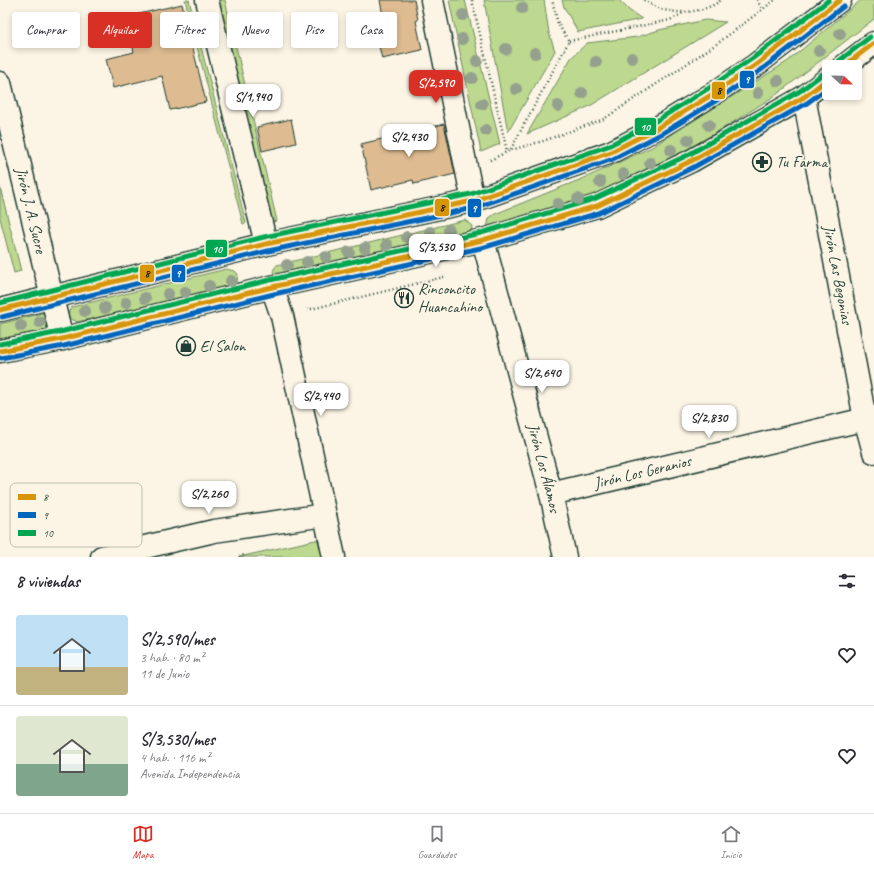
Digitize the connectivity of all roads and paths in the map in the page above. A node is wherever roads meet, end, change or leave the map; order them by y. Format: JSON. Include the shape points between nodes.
{"nodes":[{"id":1,"x":208,"y":0,"type":"edge"},
{"id":2,"x":432,"y":0,"type":"edge"},
{"id":3,"x":472,"y":0,"type":"edge"},
{"id":4,"x":552,"y":0,"type":"edge"},
{"id":5,"x":644,"y":0,"type":"edge"},
{"id":6,"x":721,"y":0,"type":"edge"},
{"id":7,"x":757,"y":0,"type":"edge"},
{"id":8,"x":775,"y":0,"type":"edge"},
{"id":9,"x":840,"y":0,"type":"edge"},
{"id":10,"x":762,"y":9,"type":"junction"},
{"id":11,"x":685,"y":12,"type":"junction"},
{"id":12,"x":569,"y":41,"type":"junction"},
{"id":13,"x":874,"y":43,"type":"edge"},
{"id":14,"x":852,"y":60,"type":"edge"},
{"id":15,"x":0,"y":82,"type":"edge"},
{"id":16,"x":822,"y":83,"type":"edge"},
{"id":17,"x":804,"y":97,"type":"junction"},
{"id":18,"x":511,"y":150,"type":"junction"},
{"id":19,"x":507,"y":151,"type":"junction"},
{"id":20,"x":486,"y":162,"type":"dead end"},
{"id":21,"x":473,"y":201,"type":"junction"},
{"id":22,"x":482,"y":240,"type":"junction"},
{"id":23,"x":266,"y":244,"type":"junction"},
{"id":24,"x":272,"y":287,"type":"junction"},
{"id":25,"x":51,"y":296,"type":"junction"},
{"id":26,"x":0,"y":310,"type":"edge"},
{"id":27,"x":62,"y":339,"type":"junction"},
{"id":28,"x":0,"y":351,"type":"edge"},
{"id":29,"x":870,"y":418,"type":"edge"},
{"id":30,"x":874,"y":452,"type":"edge"},
{"id":31,"x":552,"y":494,"type":"junction"},
{"id":32,"x":325,"y":515,"type":"junction"},
{"id":33,"x":102,"y":557,"type":"edge"},
{"id":34,"x":334,"y":557,"type":"edge"},
{"id":35,"x":565,"y":557,"type":"edge"}],
"edges":[{"from":1,"to":23,"type":"street"},
{"from":2,"to":21,"type":"street"},
{"from":3,"to":19,"type":"path"},
{"from":4,"to":12,"type":"path","via":[[558,24]]},
{"from":5,"to":11,"type":"path","via":[[661,9]]},
{"from":6,"to":11,"type":"path","via":[[713,6]]},
{"from":7,"to":10,"type":"path"},
{"from":8,"to":10,"type":"path"},
{"from":9,"to":21,"type":"street","via":[[757,64],[659,128],[611,152]]},
{"from":10,"to":18,"type":"path","via":[[718,43],[604,120]]},
{"from":11,"to":12,"type":"path","via":[[670,20]]},
{"from":12,"to":18,"type":"path"},
{"from":13,"to":14,"type":"street"},
{"from":15,"to":25,"type":"street","name":"Jirón J. A. Sucre"},
{"from":16,"to":17,"type":"street"},
{"from":17,"to":22,"type":"street","via":[[691,161],[597,206]]},
{"from":17,"to":29,"type":"street","name":"Jirón Las Begonias"},
{"from":18,"to":19,"type":"path"},
{"from":19,"to":20,"type":"path"},
{"from":21,"to":23,"type":"street"},
{"from":22,"to":24,"type":"street"},
{"from":22,"to":31,"type":"street","name":"Jirón Los Álamos"},
{"from":23,"to":25,"type":"street"},
{"from":24,"to":27,"type":"street"},
{"from":24,"to":32,"type":"street","via":[[282,316]]},
{"from":25,"to":26,"type":"street"},
{"from":25,"to":27,"type":"street","name":"Jirón J. A. Sucre"},
{"from":27,"to":28,"type":"street"},
{"from":29,"to":30,"type":"street","name":"Jirón Las Begonias"},
{"from":29,"to":31,"type":"street","name":"Jirón Los Geranios"},
{"from":31,"to":35,"type":"street","name":"Jirón Los Álamos"},
{"from":32,"to":33,"type":"street","via":[[214,531]]},
{"from":32,"to":34,"type":"street"}]}
